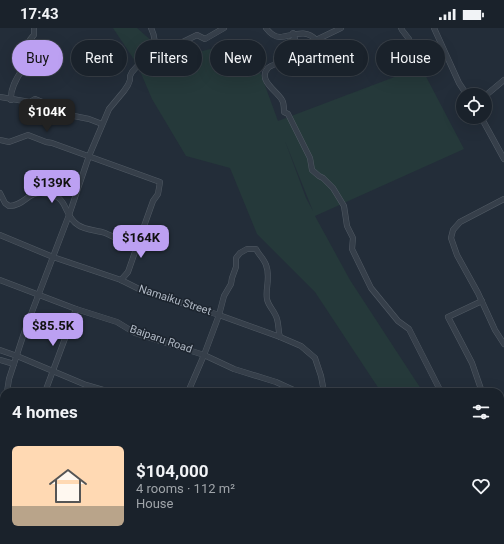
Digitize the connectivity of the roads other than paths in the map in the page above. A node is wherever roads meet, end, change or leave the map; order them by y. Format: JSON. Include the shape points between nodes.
{"nodes":[{"id":1,"x":34,"y":28,"type":"edge"},
{"id":2,"x":151,"y":28,"type":"edge"},
{"id":3,"x":224,"y":28,"type":"edge"},
{"id":4,"x":266,"y":28,"type":"edge"},
{"id":5,"x":341,"y":28,"type":"edge"},
{"id":6,"x":401,"y":28,"type":"edge"},
{"id":7,"x":434,"y":28,"type":"edge"},
{"id":8,"x":293,"y":33,"type":"junction"},
{"id":9,"x":409,"y":39,"type":"dead end"},
{"id":10,"x":156,"y":40,"type":"edge"},
{"id":11,"x":186,"y":40,"type":"edge"},
{"id":12,"x":316,"y":40,"type":"joint"},
{"id":13,"x":135,"y":69,"type":"edge"},
{"id":14,"x":504,"y":80,"type":"edge"},
{"id":15,"x":462,"y":88,"type":"edge"},
{"id":16,"x":492,"y":90,"type":"edge"},
{"id":17,"x":0,"y":97,"type":"edge"},
{"id":18,"x":11,"y":100,"type":"junction"},
{"id":19,"x":102,"y":124,"type":"junction"},
{"id":20,"x":485,"y":124,"type":"edge"},
{"id":21,"x":0,"y":140,"type":"edge"},
{"id":22,"x":89,"y":156,"type":"junction"},
{"id":23,"x":504,"y":159,"type":"edge"},
{"id":24,"x":0,"y":193,"type":"edge"},
{"id":25,"x":504,"y":199,"type":"edge"},
{"id":26,"x":69,"y":215,"type":"junction"},
{"id":27,"x":143,"y":229,"type":"junction"},
{"id":28,"x":0,"y":236,"type":"edge"},
{"id":29,"x":53,"y":257,"type":"junction"},
{"id":30,"x":0,"y":280,"type":"edge"},
{"id":31,"x":121,"y":280,"type":"junction"},
{"id":32,"x":40,"y":294,"type":"junction"},
{"id":33,"x":482,"y":301,"type":"junction"},
{"id":34,"x":76,"y":309,"type":"junction"},
{"id":35,"x":219,"y":315,"type":"junction"},
{"id":36,"x":280,"y":337,"type":"junction"},
{"id":37,"x":504,"y":343,"type":"edge"},
{"id":38,"x":0,"y":350,"type":"edge"},
{"id":39,"x":204,"y":355,"type":"junction"},
{"id":40,"x":17,"y":356,"type":"junction"},
{"id":41,"x":0,"y":360,"type":"edge"},
{"id":42,"x":14,"y":364,"type":"junction"},
{"id":43,"x":52,"y":372,"type":"junction"},
{"id":44,"x":7,"y":388,"type":"edge"},
{"id":45,"x":46,"y":388,"type":"edge"},
{"id":46,"x":96,"y":388,"type":"edge"},
{"id":47,"x":190,"y":388,"type":"edge"},
{"id":48,"x":289,"y":388,"type":"edge"},
{"id":49,"x":323,"y":388,"type":"edge"},
{"id":50,"x":439,"y":388,"type":"edge"},
{"id":51,"x":481,"y":388,"type":"edge"}],
"edges":[{"from":1,"to":18,"type":"street","via":[[34,35],[27,51],[27,63],[14,84]]},
{"from":2,"to":10,"type":"street"},
{"from":3,"to":11,"type":"street","via":[[205,39],[197,35]]},
{"from":4,"to":8,"type":"street","via":[[279,37]]},
{"from":5,"to":12,"type":"street"},
{"from":6,"to":9,"type":"street"},
{"from":7,"to":15,"type":"street"},
{"from":8,"to":12,"type":"street","via":[[308,33]]},
{"from":8,"to":50,"type":"street","via":[[295,39],[284,45],[285,51],[276,58],[276,64],[268,67],[265,73],[266,80],[282,99],[284,112],[288,114],[301,137],[312,170],[333,188],[344,206],[347,226],[353,238],[352,249],[372,288],[398,321],[409,329]]},
{"from":13,"to":19,"type":"street","via":[[128,85],[113,103]]},
{"from":14,"to":16,"type":"street"},
{"from":17,"to":18,"type":"street"},
{"from":18,"to":19,"type":"street","via":[[30,102],[35,99],[45,102],[53,109]]},
{"from":19,"to":22,"type":"street"},
{"from":20,"to":23,"type":"street"},
{"from":21,"to":22,"type":"street","via":[[9,142],[28,135]]},
{"from":22,"to":26,"type":"street"},
{"from":22,"to":27,"type":"street","via":[[160,182],[158,194]]},
{"from":24,"to":26,"type":"street","via":[[9,206],[16,206],[35,193],[49,193],[65,204]]},
{"from":25,"to":33,"type":"street","via":[[460,222],[453,230],[451,238],[457,255]]},
{"from":26,"to":27,"type":"street","via":[[78,226],[121,240],[131,230]]},
{"from":26,"to":29,"type":"street"},
{"from":27,"to":31,"type":"street","via":[[128,272]]},
{"from":28,"to":29,"type":"street","name":"Namaiku Street"},
{"from":29,"to":31,"type":"street","name":"Namaiku Street"},
{"from":29,"to":32,"type":"street"},
{"from":30,"to":32,"type":"street","name":"Baiparu Road"},
{"from":31,"to":35,"type":"street","name":"Namaiku Street","via":[[141,290]]},
{"from":32,"to":34,"type":"street","name":"Baiparu Road"},
{"from":32,"to":40,"type":"street"},
{"from":33,"to":37,"type":"street"},
{"from":33,"to":51,"type":"street","via":[[448,317],[472,363]]},
{"from":34,"to":39,"type":"street","name":"Baiparu Road"},
{"from":34,"to":43,"type":"street"},
{"from":35,"to":36,"type":"street","name":"Namaiku Street"},
{"from":35,"to":36,"type":"street","via":[[224,296],[232,284],[236,258],[247,249],[256,249],[267,265],[267,299],[277,319]]},
{"from":35,"to":39,"type":"street"},
{"from":36,"to":49,"type":"street","name":"Namaiku Street","via":[[301,346],[314,358]]},
{"from":38,"to":40,"type":"street"},
{"from":39,"to":47,"type":"street"},
{"from":39,"to":48,"type":"street","name":"Baiparu Road","via":[[234,369]]},
{"from":40,"to":42,"type":"street"},
{"from":40,"to":43,"type":"street"},
{"from":41,"to":42,"type":"street"},
{"from":42,"to":44,"type":"street"},
{"from":43,"to":45,"type":"street"},
{"from":43,"to":46,"type":"street"}]}
